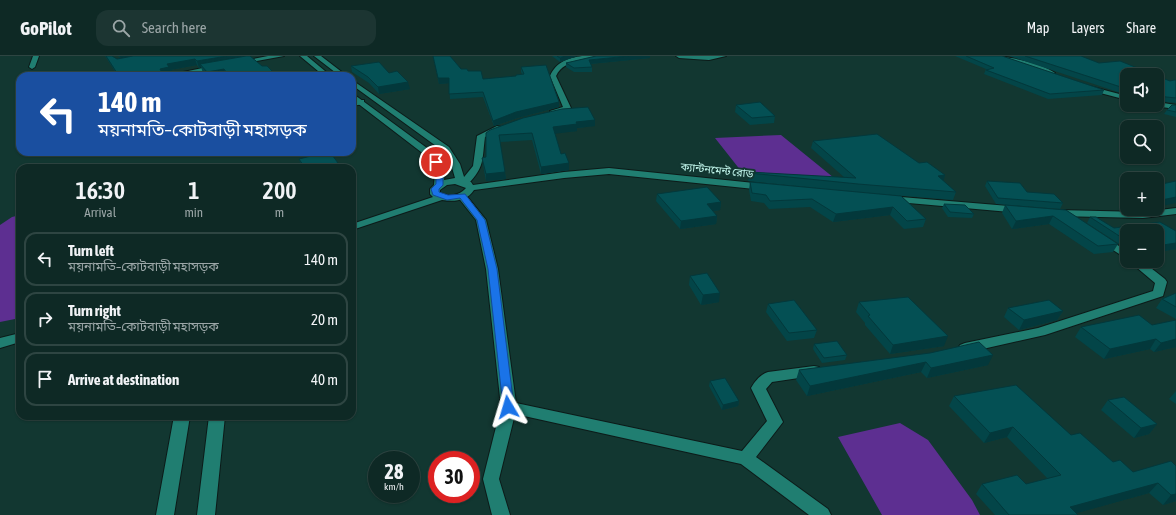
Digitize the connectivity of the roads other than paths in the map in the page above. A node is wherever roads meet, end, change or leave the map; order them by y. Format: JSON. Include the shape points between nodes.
{"nodes":[{"id":1,"x":36,"y":56,"type":"edge"},
{"id":2,"x":281,"y":56,"type":"edge"},
{"id":3,"x":303,"y":56,"type":"edge"},
{"id":4,"x":316,"y":56,"type":"edge"},
{"id":5,"x":598,"y":56,"type":"edge"},
{"id":6,"x":679,"y":56,"type":"edge"},
{"id":7,"x":723,"y":56,"type":"edge"},
{"id":8,"x":996,"y":56,"type":"edge"},
{"id":9,"x":32,"y":67,"type":"dead end"},
{"id":10,"x":228,"y":67,"type":"junction"},
{"id":11,"x":194,"y":72,"type":"edge"},
{"id":12,"x":211,"y":72,"type":"edge"},
{"id":13,"x":323,"y":72,"type":"edge"},
{"id":14,"x":338,"y":72,"type":"edge"},
{"id":15,"x":1058,"y":76,"type":"edge"},
{"id":16,"x":1080,"y":84,"type":"edge"},
{"id":17,"x":356,"y":85,"type":"edge"},
{"id":18,"x":1120,"y":96,"type":"edge"},
{"id":19,"x":356,"y":103,"type":"edge"},
{"id":20,"x":1164,"y":105,"type":"edge"},
{"id":21,"x":1176,"y":107,"type":"edge"},
{"id":22,"x":547,"y":114,"type":"edge"},
{"id":23,"x":505,"y":126,"type":"edge"},
{"id":24,"x":464,"y":187,"type":"junction"},
{"id":25,"x":772,"y":188,"type":"edge"},
{"id":26,"x":439,"y":191,"type":"junction"},
{"id":27,"x":880,"y":198,"type":"edge"},
{"id":28,"x":1027,"y":211,"type":"edge"},
{"id":29,"x":1176,"y":211,"type":"edge"},
{"id":30,"x":1050,"y":213,"type":"edge"},
{"id":31,"x":1065,"y":214,"type":"junction"},
{"id":32,"x":356,"y":222,"type":"edge"},
{"id":33,"x":356,"y":225,"type":"edge"},
{"id":34,"x":1084,"y":227,"type":"edge"},
{"id":35,"x":1096,"y":235,"type":"edge"},
{"id":36,"x":1120,"y":251,"type":"edge"},
{"id":37,"x":1144,"y":268,"type":"edge"},
{"id":38,"x":16,"y":338,"type":"edge"},
{"id":39,"x":0,"y":343,"type":"edge"},
{"id":40,"x":949,"y":351,"type":"edge"},
{"id":41,"x":824,"y":370,"type":"edge"},
{"id":42,"x":508,"y":407,"type":"junction"},
{"id":43,"x":181,"y":420,"type":"edge"},
{"id":44,"x":217,"y":420,"type":"edge"},
{"id":45,"x":746,"y":458,"type":"junction"},
{"id":46,"x":165,"y":515,"type":"edge"},
{"id":47,"x":206,"y":515,"type":"edge"},
{"id":48,"x":501,"y":515,"type":"edge"},
{"id":49,"x":822,"y":515,"type":"edge"}],
"edges":[{"from":1,"to":9,"type":"street"},
{"from":2,"to":10,"type":"street","via":[[255,64]]},
{"from":3,"to":13,"type":"street"},
{"from":4,"to":14,"type":"street"},
{"from":5,"to":22,"type":"street","via":[[564,62],[554,73],[553,76],[568,108]]},
{"from":6,"to":7,"type":"street"},
{"from":8,"to":15,"type":"street"},
{"from":10,"to":11,"type":"street"},
{"from":10,"to":12,"type":"street"},
{"from":16,"to":18,"type":"street"},
{"from":17,"to":24,"type":"street","via":[[446,149],[455,161]]},
{"from":19,"to":26,"type":"street","via":[[428,153],[440,171]]},
{"from":20,"to":21,"type":"street"},
{"from":23,"to":24,"type":"street","via":[[481,136],[480,165]]},
{"from":24,"to":25,"type":"street","name":"ক্যান্টনমেন্ট রোড","via":[[609,171]]},
{"from":24,"to":26,"type":"street"},
{"from":24,"to":26,"type":"street","via":[[449,181]]},
{"from":24,"to":42,"type":"street","via":[[481,220],[492,269]]},
{"from":26,"to":32,"type":"street","via":[[400,208]]},
{"from":26,"to":33,"type":"street"},
{"from":27,"to":28,"type":"street"},
{"from":29,"to":31,"type":"street","via":[[1143,215]]},
{"from":30,"to":31,"type":"street"},
{"from":31,"to":34,"type":"street"},
{"from":35,"to":36,"type":"street"},
{"from":37,"to":40,"type":"street","via":[[1161,282],[1159,293],[1040,332]]},
{"from":38,"to":39,"type":"street"},
{"from":41,"to":45,"type":"street","via":[[768,377],[758,388],[775,422]]},
{"from":42,"to":45,"type":"street"},
{"from":42,"to":48,"type":"street","via":[[491,479]]},
{"from":43,"to":46,"type":"street"},
{"from":44,"to":47,"type":"street"},
{"from":45,"to":49,"type":"street"}]}
